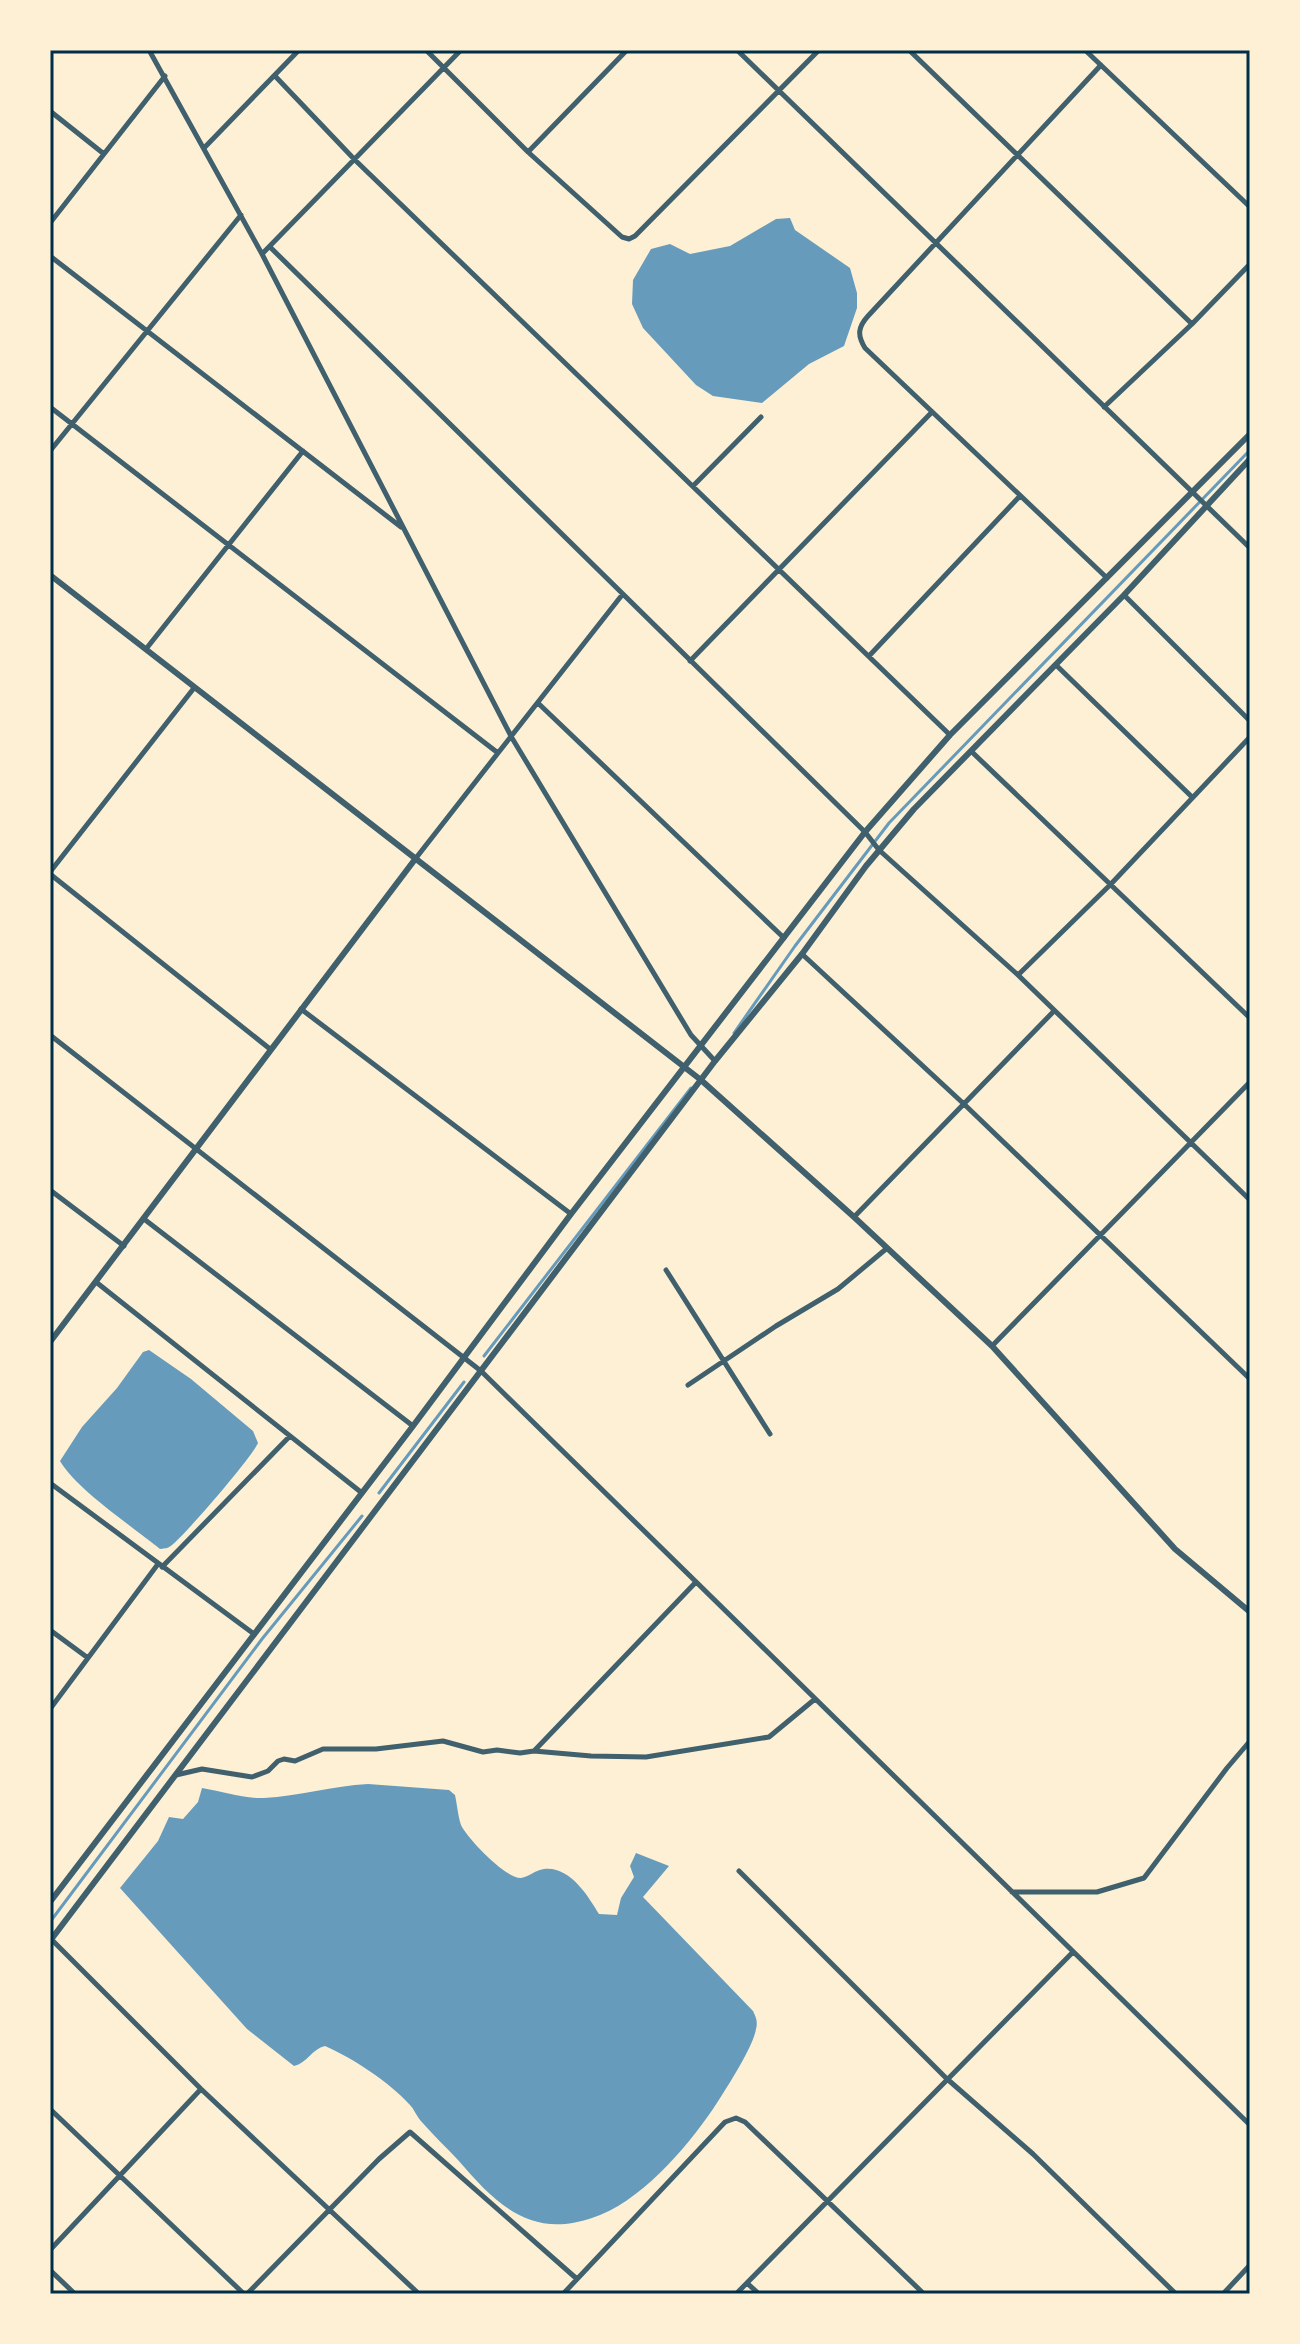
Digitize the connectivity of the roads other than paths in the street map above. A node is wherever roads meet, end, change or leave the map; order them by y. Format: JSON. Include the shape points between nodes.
{"nodes":[{"id":1,"x":149,"y":50,"type":"edge"},
{"id":2,"x":299,"y":50,"type":"edge"},
{"id":3,"x":426,"y":50,"type":"edge"},
{"id":4,"x":461,"y":50,"type":"edge"},
{"id":5,"x":627,"y":50,"type":"edge"},
{"id":6,"x":737,"y":50,"type":"edge"},
{"id":7,"x":819,"y":50,"type":"edge"},
{"id":8,"x":909,"y":50,"type":"edge"},
{"id":9,"x":1085,"y":50,"type":"edge"},
{"id":10,"x":1101,"y":65,"type":"junction"},
{"id":11,"x":444,"y":69,"type":"junction"},
{"id":12,"x":165,"y":76,"type":"junction"},
{"id":13,"x":275,"y":76,"type":"junction"},
{"id":14,"x":779,"y":91,"type":"junction"},
{"id":15,"x":50,"y":111,"type":"edge"},
{"id":16,"x":204,"y":147,"type":"junction"},
{"id":17,"x":528,"y":152,"type":"junction"},
{"id":18,"x":104,"y":154,"type":"junction"},
{"id":19,"x":1016,"y":155,"type":"junction"},
{"id":20,"x":355,"y":160,"type":"junction"},
{"id":21,"x":1250,"y":207,"type":"edge"},
{"id":22,"x":241,"y":215,"type":"junction"},
{"id":23,"x":50,"y":223,"type":"edge"},
{"id":24,"x":935,"y":242,"type":"junction"},
{"id":25,"x":270,"y":247,"type":"junction"},
{"id":26,"x":262,"y":254,"type":"junction"},
{"id":27,"x":50,"y":256,"type":"edge"},
{"id":28,"x":1250,"y":264,"type":"edge"},
{"id":29,"x":1192,"y":324,"type":"junction"},
{"id":30,"x":147,"y":331,"type":"junction"},
{"id":31,"x":50,"y":407,"type":"edge"},
{"id":32,"x":1104,"y":407,"type":"junction"},
{"id":33,"x":932,"y":412,"type":"junction"},
{"id":34,"x":761,"y":417,"type":"dead end"},
{"id":35,"x":73,"y":424,"type":"junction"},
{"id":36,"x":1250,"y":434,"type":"edge"},
{"id":37,"x":50,"y":451,"type":"edge"},
{"id":38,"x":303,"y":451,"type":"junction"},
{"id":39,"x":1250,"y":459,"type":"edge"},
{"id":40,"x":693,"y":486,"type":"junction"},
{"id":41,"x":1191,"y":492,"type":"junction"},
{"id":42,"x":1019,"y":497,"type":"junction"},
{"id":43,"x":1207,"y":505,"type":"junction"},
{"id":44,"x":405,"y":530,"type":"junction"},
{"id":45,"x":230,"y":546,"type":"junction"},
{"id":46,"x":1250,"y":548,"type":"edge"},
{"id":47,"x":779,"y":569,"type":"junction"},
{"id":48,"x":50,"y":575,"type":"edge"},
{"id":49,"x":1107,"y":578,"type":"junction"},
{"id":50,"x":622,"y":595,"type":"junction"},
{"id":51,"x":1124,"y":595,"type":"junction"},
{"id":52,"x":145,"y":650,"type":"junction"},
{"id":53,"x":869,"y":656,"type":"junction"},
{"id":54,"x":690,"y":661,"type":"junction"},
{"id":55,"x":1056,"y":665,"type":"junction"},
{"id":56,"x":194,"y":688,"type":"junction"},
{"id":57,"x":539,"y":704,"type":"junction"},
{"id":58,"x":1250,"y":721,"type":"edge"},
{"id":59,"x":950,"y":735,"type":"junction"},
{"id":60,"x":1250,"y":737,"type":"edge"},
{"id":61,"x":512,"y":738,"type":"junction"},
{"id":62,"x":972,"y":752,"type":"junction"},
{"id":63,"x":498,"y":753,"type":"junction"},
{"id":64,"x":1192,"y":797,"type":"junction"},
{"id":65,"x":865,"y":832,"type":"junction"},
{"id":66,"x":879,"y":850,"type":"junction"},
{"id":67,"x":416,"y":858,"type":"junction"},
{"id":68,"x":50,"y":873,"type":"edge"},
{"id":69,"x":1110,"y":885,"type":"junction"},
{"id":70,"x":785,"y":939,"type":"junction"},
{"id":71,"x":802,"y":954,"type":"junction"},
{"id":72,"x":1018,"y":975,"type":"junction"},
{"id":73,"x":300,"y":1009,"type":"junction"},
{"id":74,"x":1054,"y":1011,"type":"junction"},
{"id":75,"x":1250,"y":1018,"type":"edge"},
{"id":76,"x":50,"y":1035,"type":"edge"},
{"id":77,"x":700,"y":1048,"type":"junction"},
{"id":78,"x":270,"y":1049,"type":"junction"},
{"id":79,"x":715,"y":1061,"type":"junction"},
{"id":80,"x":685,"y":1067,"type":"junction"},
{"id":81,"x":701,"y":1080,"type":"junction"},
{"id":82,"x":1250,"y":1082,"type":"edge"},
{"id":83,"x":965,"y":1105,"type":"junction"},
{"id":84,"x":1192,"y":1143,"type":"junction"},
{"id":85,"x":195,"y":1149,"type":"junction"},
{"id":86,"x":50,"y":1190,"type":"edge"},
{"id":87,"x":1250,"y":1200,"type":"edge"},
{"id":88,"x":571,"y":1214,"type":"junction"},
{"id":89,"x":854,"y":1217,"type":"junction"},
{"id":90,"x":144,"y":1219,"type":"junction"},
{"id":91,"x":1101,"y":1236,"type":"junction"},
{"id":92,"x":124,"y":1246,"type":"junction"},
{"id":93,"x":886,"y":1249,"type":"junction"},
{"id":94,"x":666,"y":1270,"type":"dead end"},
{"id":95,"x":96,"y":1282,"type":"junction"},
{"id":96,"x":52,"y":1336,"type":"edge"},
{"id":97,"x":992,"y":1346,"type":"junction"},
{"id":98,"x":466,"y":1359,"type":"junction"},
{"id":99,"x":724,"y":1360,"type":"junction"},
{"id":100,"x":478,"y":1369,"type":"junction"},
{"id":101,"x":1250,"y":1379,"type":"edge"},
{"id":102,"x":688,"y":1385,"type":"dead end"},
{"id":103,"x":413,"y":1426,"type":"junction"},
{"id":104,"x":770,"y":1434,"type":"dead end"},
{"id":105,"x":290,"y":1436,"type":"junction"},
{"id":106,"x":50,"y":1483,"type":"edge"},
{"id":107,"x":362,"y":1493,"type":"junction"},
{"id":108,"x":160,"y":1566,"type":"junction"},
{"id":109,"x":696,"y":1582,"type":"junction"},
{"id":110,"x":1250,"y":1612,"type":"edge"},
{"id":111,"x":50,"y":1630,"type":"edge"},
{"id":112,"x":254,"y":1634,"type":"junction"},
{"id":113,"x":88,"y":1658,"type":"junction"},
{"id":114,"x":815,"y":1699,"type":"junction"},
{"id":115,"x":50,"y":1709,"type":"edge"},
{"id":116,"x":1250,"y":1741,"type":"edge"},
{"id":117,"x":534,"y":1751,"type":"junction"},
{"id":118,"x":176,"y":1775,"type":"junction"},
{"id":119,"x":739,"y":1871,"type":"dead end"},
{"id":120,"x":1011,"y":1892,"type":"junction"},
{"id":121,"x":50,"y":1902,"type":"edge"},
{"id":122,"x":51,"y":1940,"type":"edge"},
{"id":123,"x":1072,"y":1953,"type":"junction"},
{"id":124,"x":946,"y":2078,"type":"junction"},
{"id":125,"x":201,"y":2089,"type":"junction"},
{"id":126,"x":50,"y":2109,"type":"edge"},
{"id":127,"x":1250,"y":2125,"type":"edge"},
{"id":128,"x":120,"y":2176,"type":"junction"},
{"id":129,"x":828,"y":2201,"type":"junction"},
{"id":130,"x":330,"y":2209,"type":"junction"},
{"id":131,"x":50,"y":2250,"type":"edge"},
{"id":132,"x":1250,"y":2265,"type":"edge"},
{"id":133,"x":50,"y":2270,"type":"edge"},
{"id":134,"x":577,"y":2279,"type":"junction"},
{"id":135,"x":747,"y":2283,"type":"junction"},
{"id":136,"x":75,"y":2294,"type":"edge"},
{"id":137,"x":246,"y":2294,"type":"edge"},
{"id":138,"x":419,"y":2294,"type":"edge"},
{"id":139,"x":563,"y":2294,"type":"edge"},
{"id":140,"x":736,"y":2294,"type":"edge"},
{"id":141,"x":759,"y":2294,"type":"edge"},
{"id":142,"x":924,"y":2294,"type":"edge"},
{"id":143,"x":1176,"y":2294,"type":"edge"},
{"id":144,"x":1223,"y":2294,"type":"edge"}],
"edges":[{"from":1,"to":12,"type":"street"},
{"from":2,"to":13,"type":"street"},
{"from":3,"to":11,"type":"street"},
{"from":4,"to":11,"type":"street"},
{"from":5,"to":17,"type":"street"},
{"from":6,"to":14,"type":"street"},
{"from":7,"to":14,"type":"street"},
{"from":8,"to":19,"type":"street"},
{"from":9,"to":10,"type":"street"},
{"from":10,"to":19,"type":"street"},
{"from":10,"to":21,"type":"street"},
{"from":11,"to":17,"type":"street"},
{"from":11,"to":20,"type":"street"},
{"from":12,"to":16,"type":"street"},
{"from":12,"to":18,"type":"street"},
{"from":13,"to":16,"type":"street"},
{"from":13,"to":20,"type":"street"},
{"from":14,"to":17,"type":"street","via":[[629,239]]},
{"from":14,"to":24,"type":"street"},
{"from":15,"to":18,"type":"street"},
{"from":16,"to":22,"type":"street"},
{"from":18,"to":23,"type":"street"},
{"from":19,"to":24,"type":"street"},
{"from":19,"to":29,"type":"street"},
{"from":20,"to":25,"type":"street"},
{"from":20,"to":40,"type":"street"},
{"from":22,"to":26,"type":"street"},
{"from":22,"to":30,"type":"street"},
{"from":24,"to":32,"type":"street"},
{"from":24,"to":33,"type":"street","via":[[860,325],[859,338]]},
{"from":25,"to":26,"type":"street"},
{"from":25,"to":50,"type":"street"},
{"from":26,"to":44,"type":"street"},
{"from":27,"to":30,"type":"street"},
{"from":28,"to":29,"type":"street"},
{"from":29,"to":32,"type":"street"},
{"from":30,"to":35,"type":"street"},
{"from":30,"to":38,"type":"street"},
{"from":31,"to":35,"type":"street"},
{"from":32,"to":41,"type":"street"},
{"from":33,"to":42,"type":"street"},
{"from":33,"to":47,"type":"street"},
{"from":34,"to":40,"type":"street"},
{"from":35,"to":37,"type":"street"},
{"from":35,"to":45,"type":"street"},
{"from":36,"to":41,"type":"street"},
{"from":38,"to":44,"type":"street"},
{"from":38,"to":45,"type":"street"},
{"from":39,"to":43,"type":"street"},
{"from":40,"to":47,"type":"street"},
{"from":41,"to":43,"type":"street"},
{"from":41,"to":49,"type":"street"},
{"from":42,"to":49,"type":"street"},
{"from":42,"to":53,"type":"street"},
{"from":43,"to":46,"type":"street"},
{"from":43,"to":51,"type":"street"},
{"from":44,"to":61,"type":"street"},
{"from":45,"to":52,"type":"street"},
{"from":45,"to":63,"type":"street"},
{"from":47,"to":53,"type":"street"},
{"from":47,"to":54,"type":"street"},
{"from":48,"to":52,"type":"street"},
{"from":49,"to":59,"type":"street"},
{"from":50,"to":54,"type":"street"},
{"from":50,"to":57,"type":"street"},
{"from":51,"to":55,"type":"street"},
{"from":51,"to":58,"type":"street"},
{"from":52,"to":56,"type":"street"},
{"from":53,"to":59,"type":"street"},
{"from":54,"to":65,"type":"street"},
{"from":55,"to":62,"type":"street"},
{"from":55,"to":64,"type":"street"},
{"from":56,"to":67,"type":"street"},
{"from":56,"to":68,"type":"street"},
{"from":57,"to":61,"type":"street"},
{"from":57,"to":70,"type":"street"},
{"from":59,"to":65,"type":"street"},
{"from":60,"to":64,"type":"street"},
{"from":61,"to":63,"type":"street"},
{"from":61,"to":77,"type":"street"},
{"from":62,"to":66,"type":"street"},
{"from":62,"to":69,"type":"street"},
{"from":63,"to":67,"type":"street"},
{"from":64,"to":69,"type":"street"},
{"from":65,"to":66,"type":"street"},
{"from":65,"to":70,"type":"street"},
{"from":66,"to":71,"type":"street"},
{"from":66,"to":72,"type":"street"},
{"from":67,"to":73,"type":"street"},
{"from":67,"to":80,"type":"street"},
{"from":68,"to":78,"type":"street"},
{"from":69,"to":72,"type":"street"},
{"from":69,"to":75,"type":"street"},
{"from":70,"to":77,"type":"street"},
{"from":71,"to":79,"type":"street"},
{"from":71,"to":83,"type":"street"},
{"from":72,"to":74,"type":"street"},
{"from":73,"to":78,"type":"street"},
{"from":73,"to":88,"type":"street"},
{"from":74,"to":83,"type":"street"},
{"from":74,"to":84,"type":"street"},
{"from":76,"to":85,"type":"street"},
{"from":77,"to":79,"type":"street"},
{"from":77,"to":80,"type":"street"},
{"from":78,"to":85,"type":"street"},
{"from":79,"to":81,"type":"street"},
{"from":80,"to":81,"type":"street"},
{"from":80,"to":88,"type":"street"},
{"from":81,"to":89,"type":"street"},
{"from":81,"to":100,"type":"street"},
{"from":82,"to":84,"type":"street"},
{"from":83,"to":89,"type":"street"},
{"from":83,"to":91,"type":"street"},
{"from":84,"to":87,"type":"street"},
{"from":84,"to":91,"type":"street"},
{"from":85,"to":90,"type":"street"},
{"from":85,"to":98,"type":"street"},
{"from":86,"to":92,"type":"street"},
{"from":88,"to":98,"type":"street"},
{"from":89,"to":93,"type":"street"},
{"from":90,"to":92,"type":"street"},
{"from":90,"to":103,"type":"street"},
{"from":91,"to":97,"type":"street"},
{"from":91,"to":101,"type":"street"},
{"from":92,"to":95,"type":"street"},
{"from":93,"to":97,"type":"street"},
{"from":93,"to":99,"type":"street","via":[[838,1289]]},
{"from":94,"to":99,"type":"street"},
{"from":95,"to":96,"type":"street"},
{"from":95,"to":105,"type":"street"},
{"from":97,"to":110,"type":"street","via":[[1175,1549]]},
{"from":98,"to":100,"type":"street"},
{"from":98,"to":103,"type":"street"},
{"from":99,"to":102,"type":"street"},
{"from":99,"to":104,"type":"street"},
{"from":100,"to":109,"type":"street"},
{"from":100,"to":118,"type":"street"},
{"from":103,"to":107,"type":"street"},
{"from":105,"to":107,"type":"street"},
{"from":105,"to":108,"type":"street"},
{"from":106,"to":108,"type":"street"},
{"from":107,"to":112,"type":"street"},
{"from":108,"to":112,"type":"street"},
{"from":108,"to":113,"type":"street"},
{"from":109,"to":114,"type":"street"},
{"from":109,"to":117,"type":"street"},
{"from":111,"to":113,"type":"street"},
{"from":112,"to":121,"type":"street"},
{"from":113,"to":115,"type":"street"},
{"from":114,"to":117,"type":"street","via":[[760,1740],[646,1757]]},
{"from":114,"to":120,"type":"street"},
{"from":116,"to":120,"type":"street","via":[[1144,1878],[1097,1892]]},
{"from":117,"to":118,"type":"street","via":[[483,1752],[443,1741],[323,1749],[295,1761],[278,1761],[252,1777],[202,1769]]},
{"from":118,"to":122,"type":"street"},
{"from":119,"to":124,"type":"street"},
{"from":120,"to":123,"type":"street"},
{"from":122,"to":125,"type":"street"},
{"from":123,"to":124,"type":"street"},
{"from":123,"to":127,"type":"street"},
{"from":124,"to":129,"type":"street"},
{"from":124,"to":143,"type":"street","via":[[1033,2154]]},
{"from":125,"to":128,"type":"street"},
{"from":125,"to":130,"type":"street"},
{"from":126,"to":128,"type":"street"},
{"from":128,"to":131,"type":"street"},
{"from":128,"to":137,"type":"street"},
{"from":129,"to":134,"type":"street","via":[[736,2118],[725,2122]]},
{"from":129,"to":135,"type":"street"},
{"from":129,"to":142,"type":"street"},
{"from":130,"to":134,"type":"street","via":[[410,2132]]},
{"from":130,"to":137,"type":"street"},
{"from":130,"to":138,"type":"street"},
{"from":132,"to":144,"type":"street"},
{"from":133,"to":136,"type":"street"},
{"from":134,"to":139,"type":"street"},
{"from":135,"to":140,"type":"street"},
{"from":135,"to":141,"type":"street"}]}
